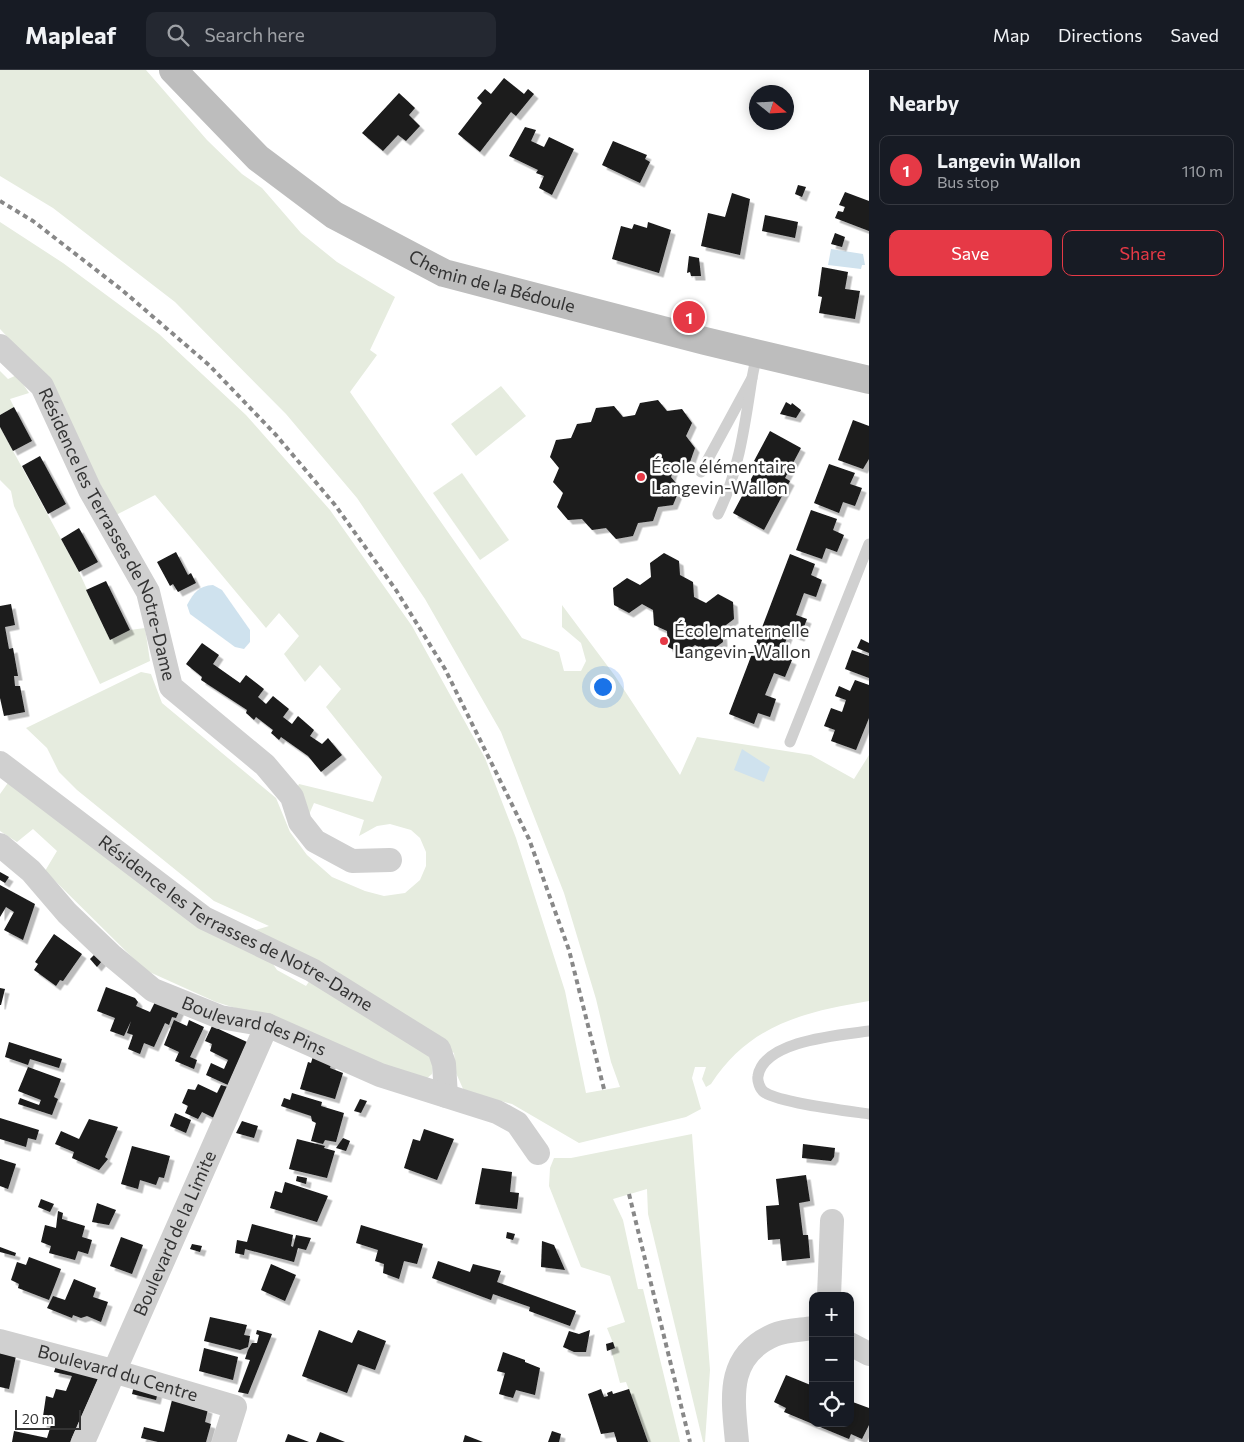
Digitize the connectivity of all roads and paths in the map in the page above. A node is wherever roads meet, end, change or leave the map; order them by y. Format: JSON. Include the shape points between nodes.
{"nodes":[{"id":1,"x":173,"y":70,"type":"edge"},
{"id":2,"x":0,"y":346,"type":"edge"},
{"id":3,"x":755,"y":365,"type":"junction"},
{"id":4,"x":869,"y":380,"type":"edge"},
{"id":5,"x":700,"y":472,"type":"dead end"},
{"id":6,"x":718,"y":514,"type":"dead end"},
{"id":7,"x":869,"y":544,"type":"edge"},
{"id":8,"x":790,"y":742,"type":"dead end"},
{"id":9,"x":0,"y":763,"type":"edge"},
{"id":10,"x":0,"y":845,"type":"edge"},
{"id":11,"x":390,"y":860,"type":"dead end"},
{"id":12,"x":267,"y":1024,"type":"junction"},
{"id":13,"x":869,"y":1031,"type":"edge"},
{"id":14,"x":446,"y":1096,"type":"junction"},
{"id":15,"x":869,"y":1114,"type":"edge"},
{"id":16,"x":538,"y":1153,"type":"dead end"},
{"id":17,"x":832,"y":1221,"type":"dead end"},
{"id":18,"x":830,"y":1292,"type":"edge"},
{"id":19,"x":809,"y":1329,"type":"edge"},
{"id":20,"x":0,"y":1342,"type":"edge"},
{"id":21,"x":854,"y":1346,"type":"edge"},
{"id":22,"x":869,"y":1354,"type":"edge"},
{"id":23,"x":113,"y":1371,"type":"junction"},
{"id":24,"x":83,"y":1442,"type":"edge"},
{"id":25,"x":224,"y":1442,"type":"edge"},
{"id":26,"x":737,"y":1442,"type":"edge"}],
"edges":[{"from":1,"to":3,"type":"street","name":"Chemin de la Bédoule","via":[[258,158],[334,215],[444,273]]},
{"from":2,"to":11,"type":"street","name":"Résidence les Terrasses de Notre-Dame","via":[[42,386],[90,490],[148,592],[171,687],[265,765],[292,797],[300,822],[315,841],[352,861]]},
{"from":3,"to":4,"type":"street","name":"Chemin de la Bédoule"},
{"from":3,"to":5,"type":"lane"},
{"from":3,"to":6,"type":"lane","via":[[728,494]]},
{"from":7,"to":8,"type":"lane"},
{"from":9,"to":14,"type":"street","name":"Résidence les Terrasses de Notre-Dame","via":[[204,918],[312,970],[440,1049]]},
{"from":10,"to":12,"type":"street","name":"Boulevard des Pins","via":[[31,871],[67,913],[111,956],[153,990],[220,1017]]},
{"from":12,"to":14,"type":"street","name":"Boulevard des Pins","via":[[380,1075]]},
{"from":12,"to":23,"type":"street","name":"Boulevard de la Limite"},
{"from":13,"to":15,"type":"lane","via":[[811,1038],[774,1055],[759,1068],[757,1080],[763,1092],[777,1098]]},
{"from":14,"to":16,"type":"street","name":"Boulevard des Pins","via":[[497,1112],[517,1123]]},
{"from":17,"to":18,"type":"street"},
{"from":19,"to":26,"type":"street","via":[[775,1335],[751,1351],[737,1370],[732,1394]]},
{"from":20,"to":23,"type":"street","name":"Boulevard du Centre"},
{"from":21,"to":22,"type":"street"},
{"from":23,"to":24,"type":"street","name":"Boulevard de la Limite"},
{"from":23,"to":25,"type":"street","name":"Boulevard du Centre","via":[[235,1407]]}]}
